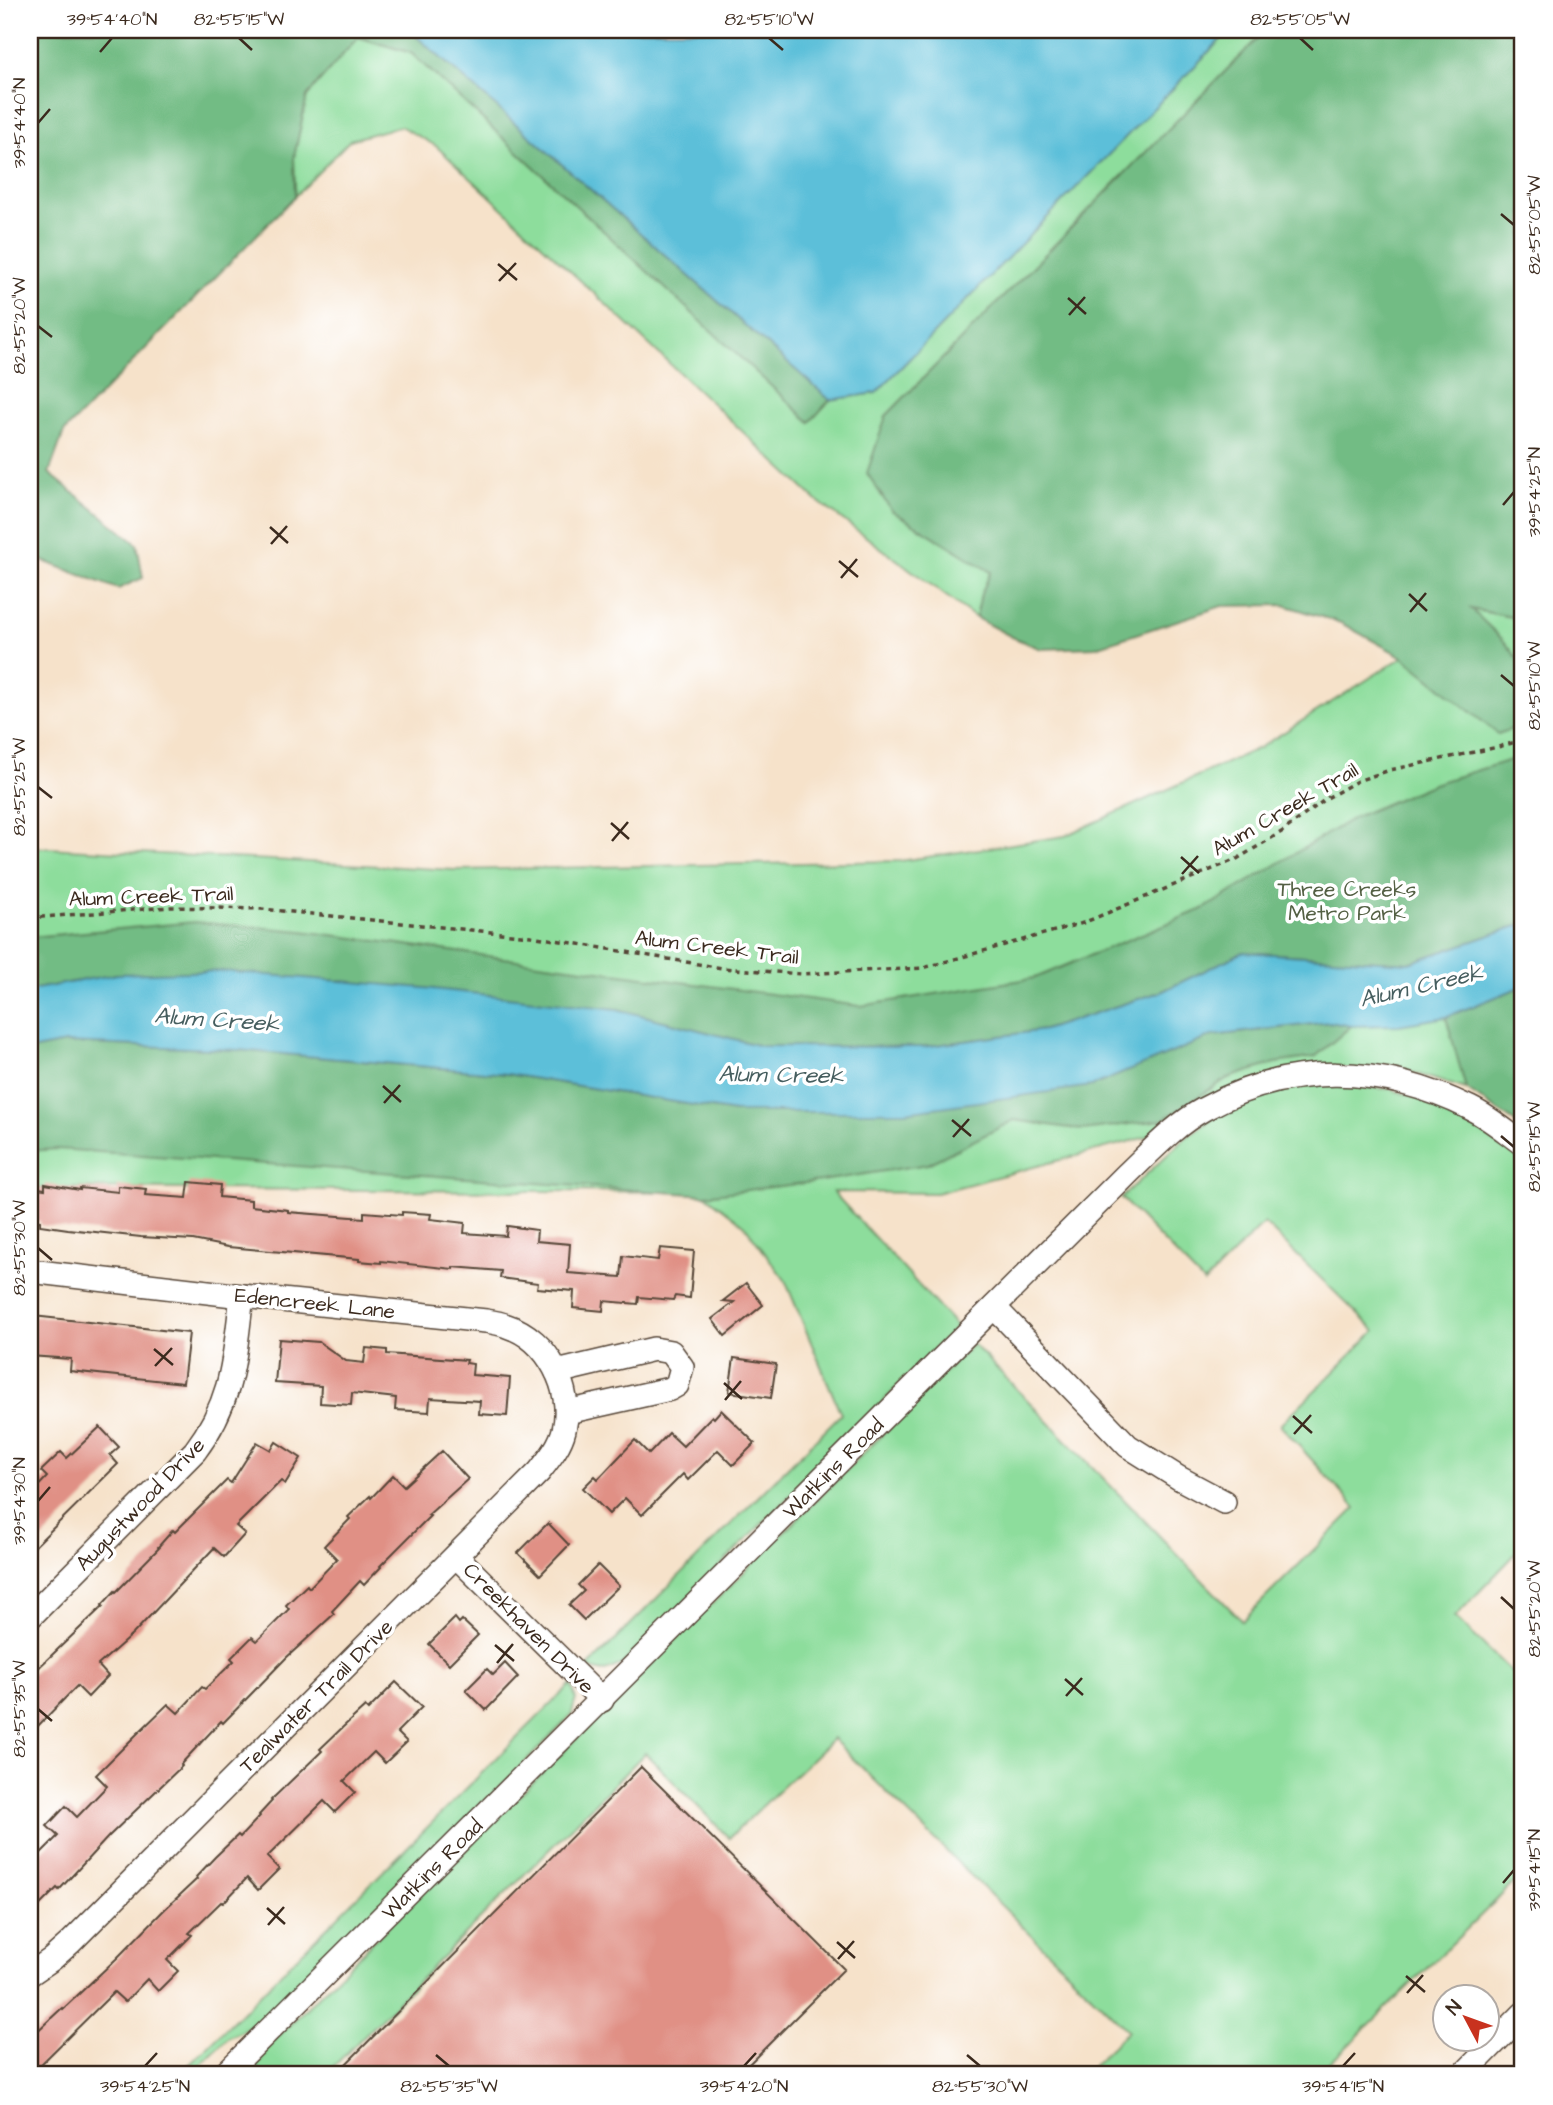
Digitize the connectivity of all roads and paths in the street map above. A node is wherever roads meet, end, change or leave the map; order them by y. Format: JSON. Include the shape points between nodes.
{"nodes":[{"id":1,"x":1523,"y":740,"type":"edge"},
{"id":2,"x":30,"y":918,"type":"edge"},
{"id":3,"x":1523,"y":1144,"type":"edge"},
{"id":4,"x":30,"y":1271,"type":"edge"},
{"id":5,"x":242,"y":1296,"type":"junction"},
{"id":6,"x":994,"y":1307,"type":"junction"},
{"id":7,"x":557,"y":1372,"type":"junction"},
{"id":8,"x":566,"y":1404,"type":"junction"},
{"id":9,"x":1224,"y":1502,"type":"dead end"},
{"id":10,"x":456,"y":1556,"type":"junction"},
{"id":11,"x":30,"y":1617,"type":"edge"},
{"id":12,"x":602,"y":1700,"type":"junction"},
{"id":13,"x":30,"y":1975,"type":"edge"},
{"id":14,"x":1521,"y":2021,"type":"edge"},
{"id":15,"x":224,"y":2075,"type":"edge"},
{"id":16,"x":1463,"y":2075,"type":"edge"}],
"edges":[{"from":1,"to":2,"type":"path","name":"Alum Creek Trail","via":[[1357,781],[1237,859],[1083,923],[923,968],[802,974],[722,968],[531,936],[261,909],[170,907]]},
{"from":3,"to":6,"type":"street","name":"Watkins Road","via":[[1473,1109],[1430,1090],[1363,1075],[1283,1078],[1203,1109],[1168,1135]]},
{"from":4,"to":5,"type":"street","name":"Edencreek Lane"},
{"from":5,"to":7,"type":"street","name":"Edencreek Lane","via":[[509,1326],[531,1340]]},
{"from":5,"to":11,"type":"street","name":"Augustwood Drive","via":[[231,1381],[210,1430],[195,1451]]},
{"from":6,"to":9,"type":"street","via":[[1128,1446]]},
{"from":6,"to":12,"type":"street","name":"Watkins Road"},
{"from":7,"to":8,"type":"street","name":"Edencreek Lane"},
{"from":7,"to":8,"type":"street","via":[[654,1349],[671,1352],[682,1367],[677,1385],[670,1389]]},
{"from":8,"to":10,"type":"street","name":"Tealwater Trail Drive","via":[[563,1432],[554,1452]]},
{"from":10,"to":12,"type":"street","name":"Creekhaven Drive"},
{"from":10,"to":13,"type":"street","name":"Tealwater Trail Drive","via":[[71,1942]]},
{"from":12,"to":15,"type":"street","name":"Watkins Road"},
{"from":14,"to":16,"type":"street"}]}
